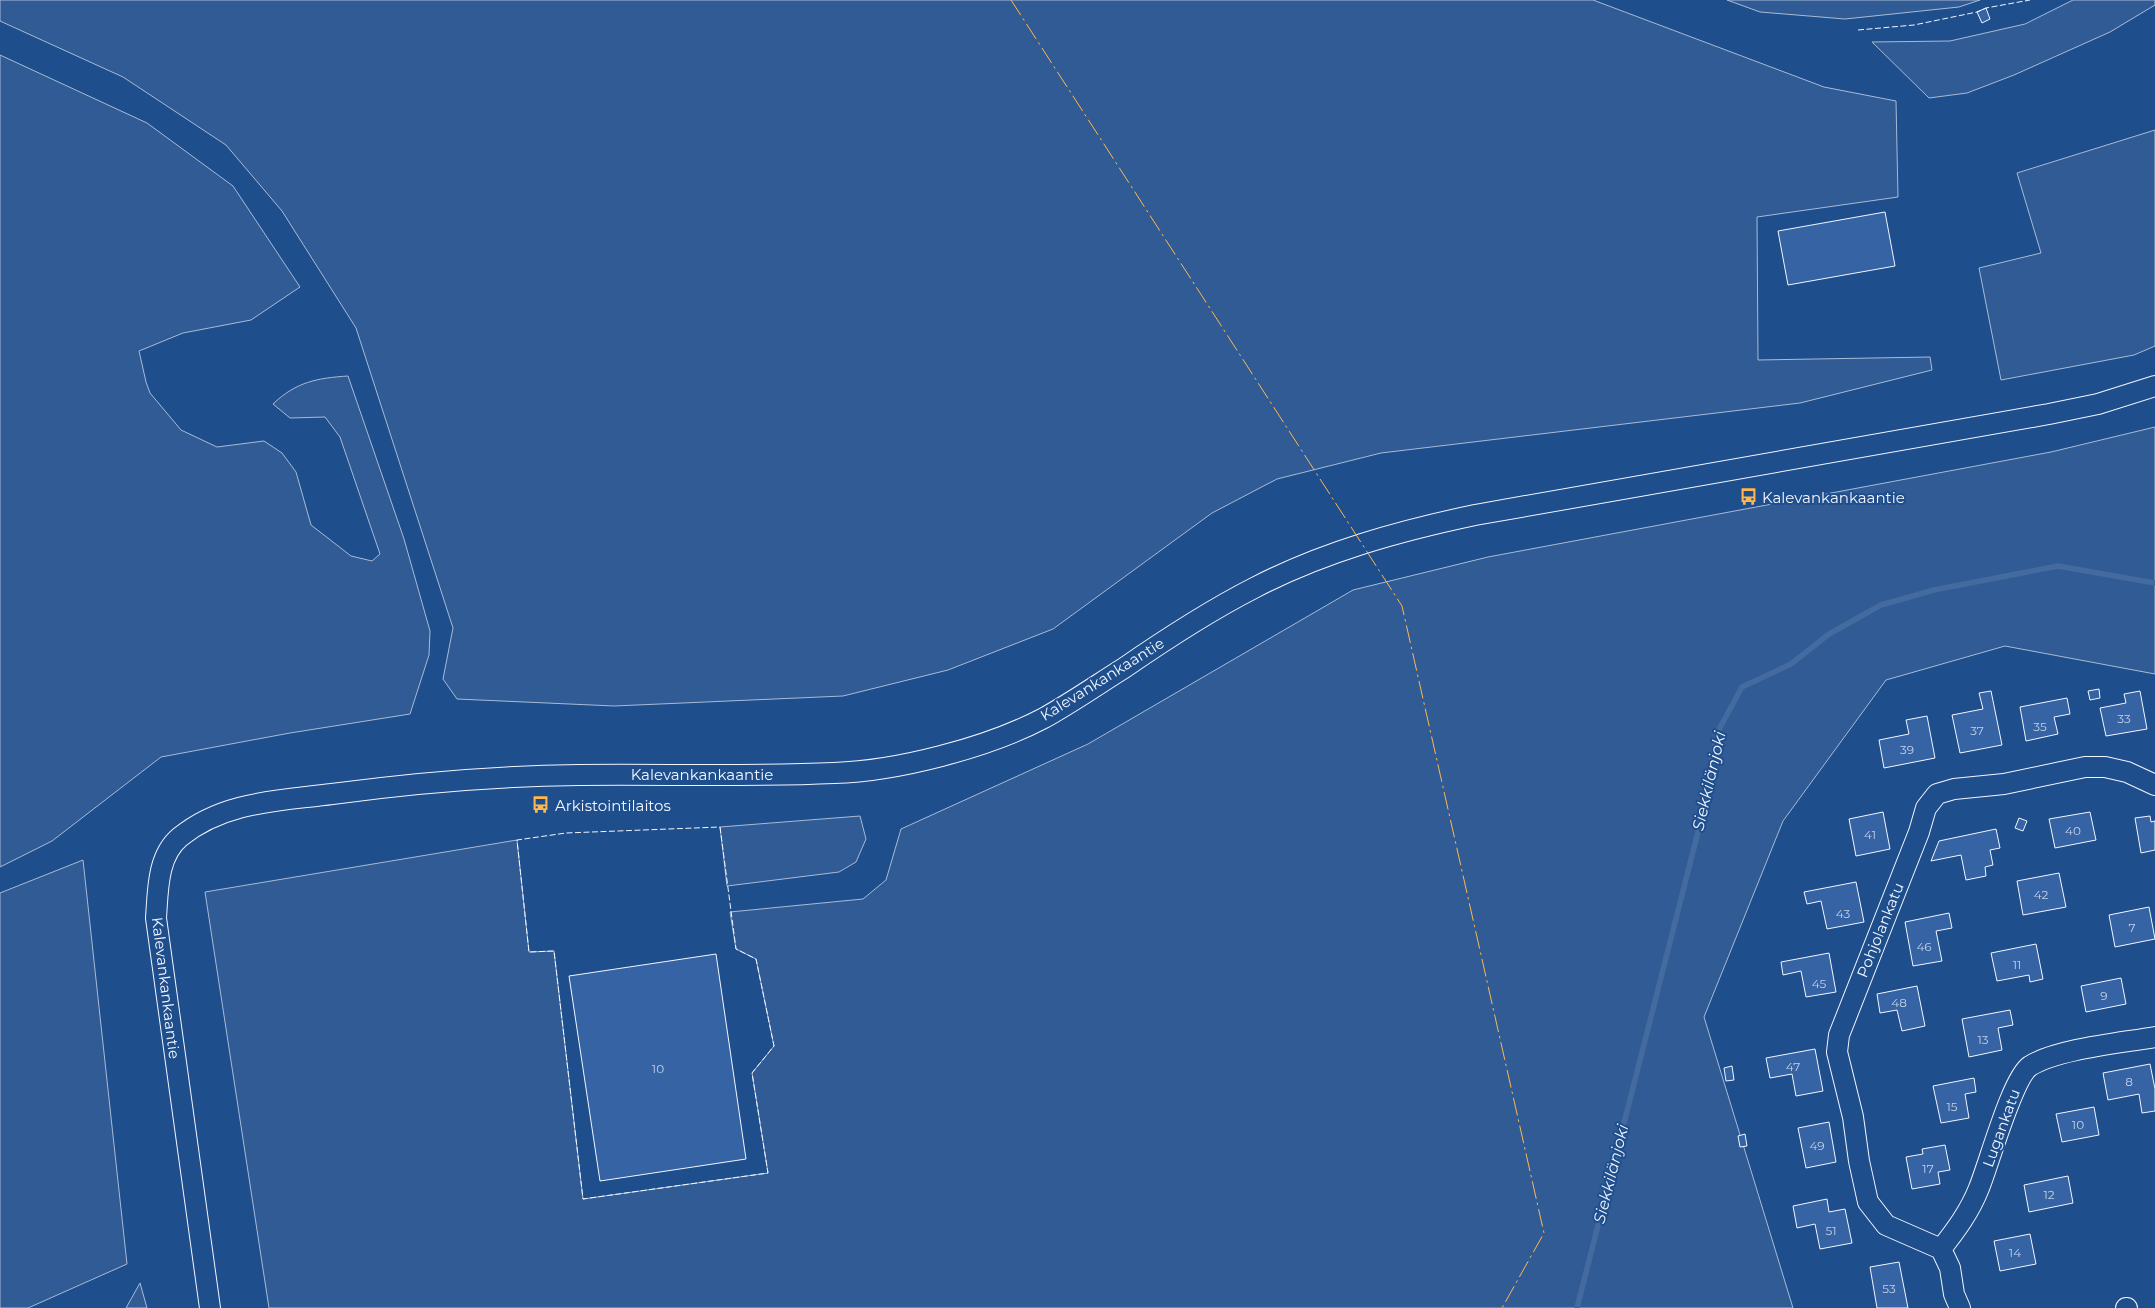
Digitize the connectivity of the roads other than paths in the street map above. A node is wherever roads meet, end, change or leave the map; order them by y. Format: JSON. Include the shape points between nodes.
{"nodes":[{"id":1,"x":2155,"y":386,"type":"edge"},
{"id":2,"x":2155,"y":785,"type":"edge"},
{"id":3,"x":2155,"y":1037,"type":"edge"},
{"id":4,"x":1941,"y":1249,"type":"junction"},
{"id":5,"x":210,"y":1308,"type":"edge"},
{"id":6,"x":1960,"y":1308,"type":"edge"}],
"edges":[{"from":1,"to":5,"type":"street","name":"Kalevankankaantie","via":[[2098,404],[2049,414],[1475,515],[1385,537],[1256,586],[1041,720],[994,739],[910,764],[836,773],[576,775],[458,780],[246,805],[211,816],[177,839],[161,868],[156,918]]},
{"from":2,"to":4,"type":"street","name":"Pohjolankatu","via":[[2127,772],[2085,767],[2004,784],[1954,789],[1937,794],[1926,808],[1839,1035],[1837,1052],[1853,1117],[1868,1202],[1886,1225]]},
{"from":3,"to":4,"type":"street","name":"Lugankatu","via":[[2048,1057],[2028,1068],[2016,1086],[1979,1189],[1961,1224]]},
{"from":4,"to":6,"type":"street","via":[[1950,1268]]}]}
